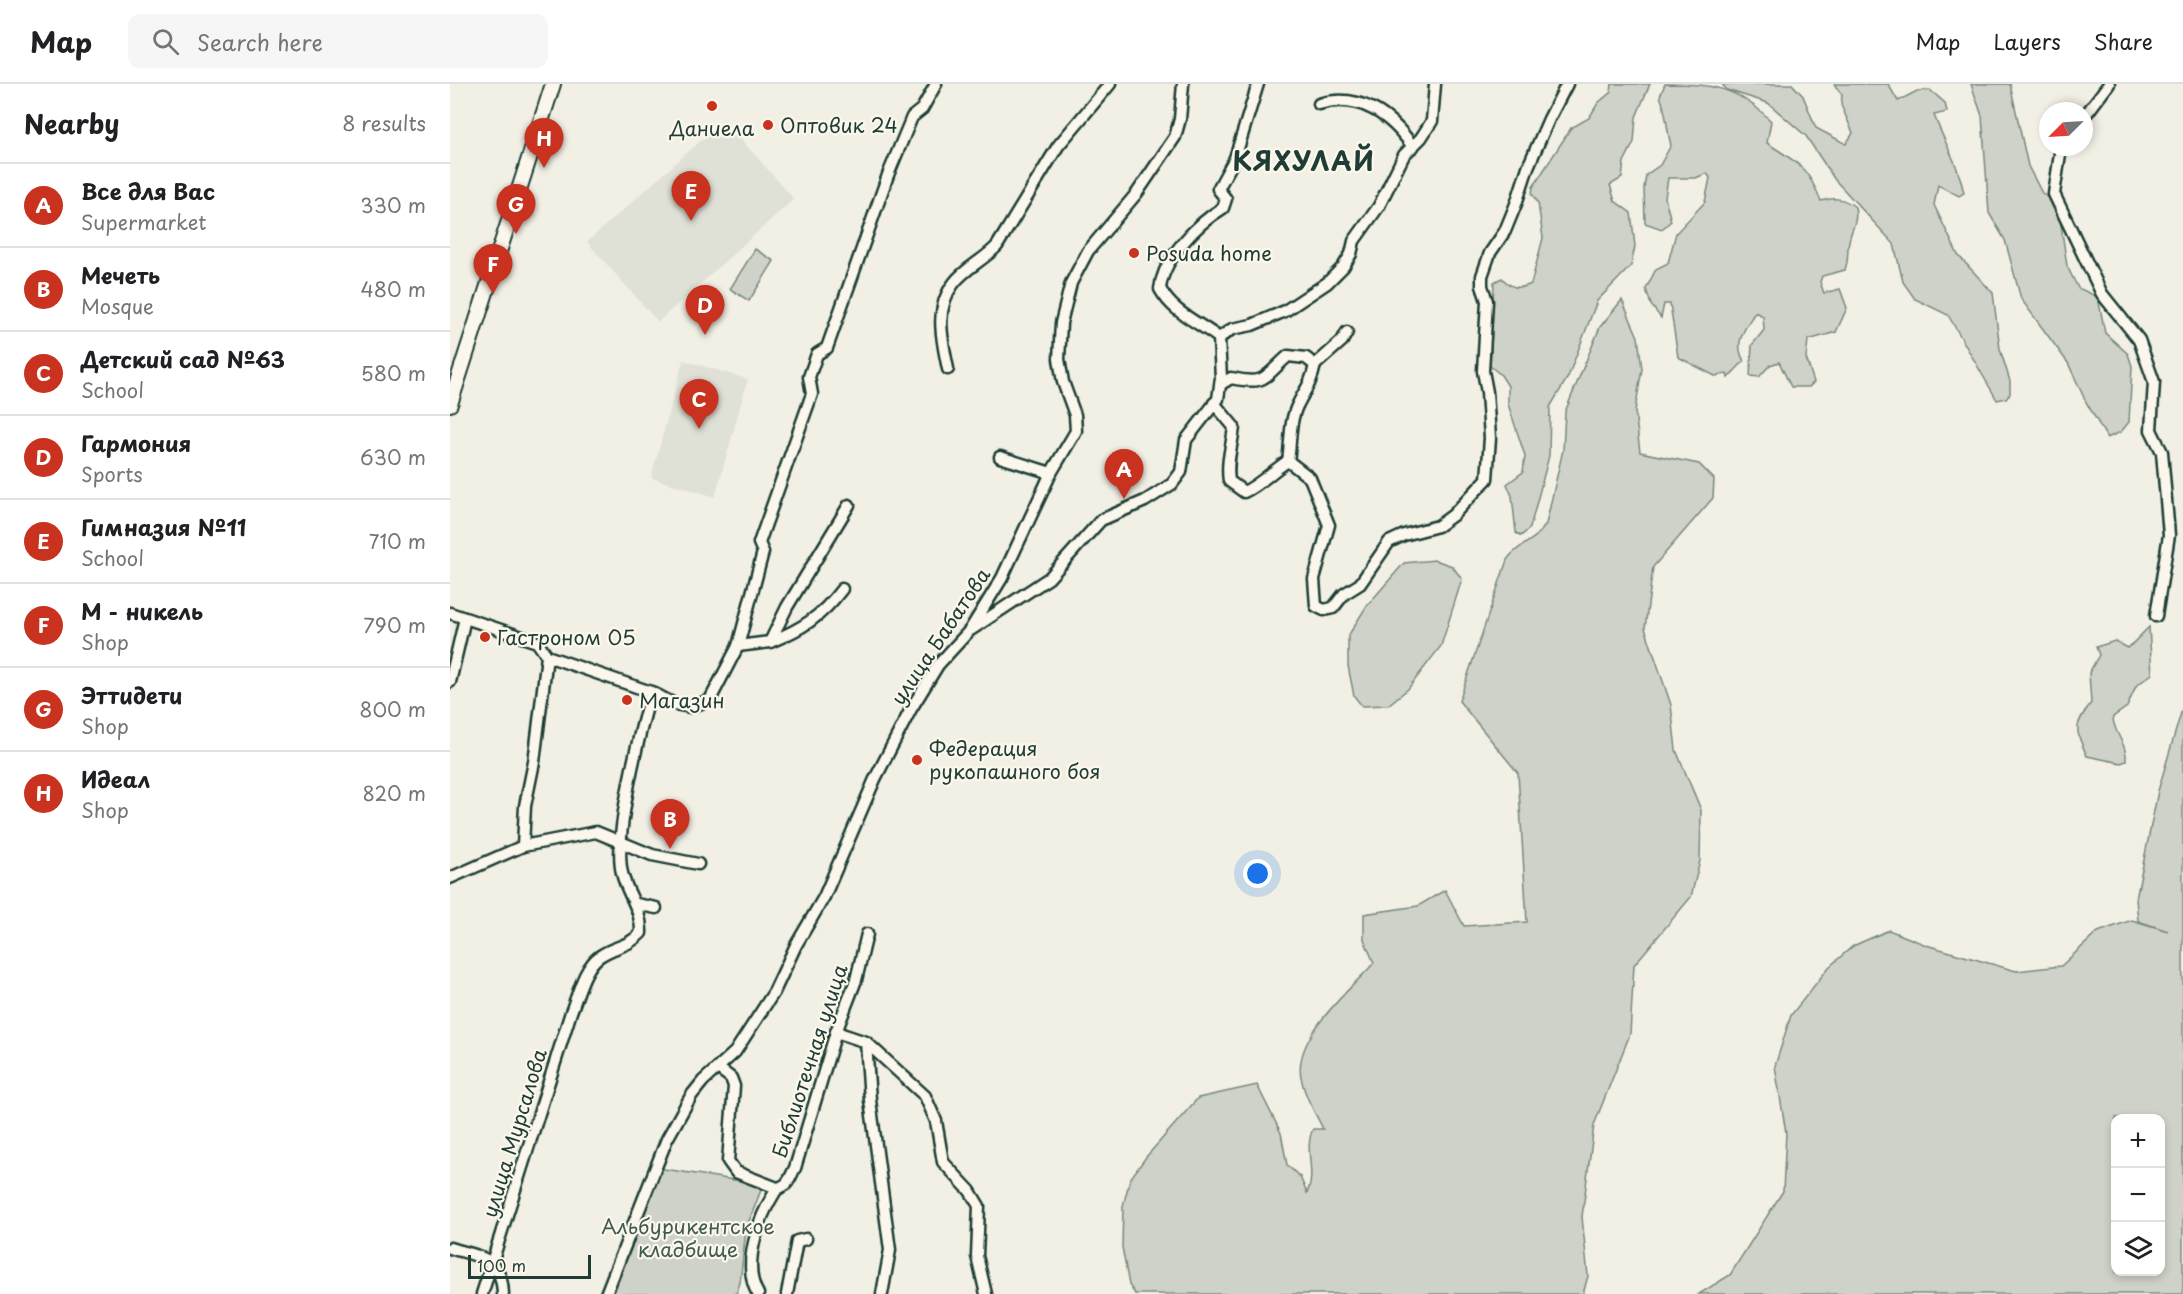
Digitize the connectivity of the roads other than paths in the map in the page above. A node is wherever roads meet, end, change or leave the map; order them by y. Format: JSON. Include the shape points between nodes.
{"nodes":[{"id":1,"x":553,"y":84,"type":"edge"},
{"id":2,"x":936,"y":84,"type":"edge"},
{"id":3,"x":1110,"y":84,"type":"edge"},
{"id":4,"x":1183,"y":84,"type":"edge"},
{"id":5,"x":1257,"y":84,"type":"edge"},
{"id":6,"x":1435,"y":84,"type":"edge"},
{"id":7,"x":1567,"y":84,"type":"edge"},
{"id":8,"x":2109,"y":84,"type":"edge"},
{"id":9,"x":1319,"y":104,"type":"dead end"},
{"id":10,"x":2093,"y":105,"type":"edge"},
{"id":11,"x":1413,"y":147,"type":"junction"},
{"id":12,"x":2060,"y":156,"type":"edge"},
{"id":13,"x":1347,"y":332,"type":"dead end"},
{"id":14,"x":1219,"y":338,"type":"junction"},
{"id":15,"x":1316,"y":365,"type":"junction"},
{"id":16,"x":948,"y":369,"type":"dead end"},
{"id":17,"x":1221,"y":384,"type":"junction"},
{"id":18,"x":1214,"y":403,"type":"junction"},
{"id":19,"x":450,"y":404,"type":"edge"},
{"id":20,"x":1000,"y":457,"type":"dead end"},
{"id":21,"x":1288,"y":462,"type":"junction"},
{"id":22,"x":1051,"y":473,"type":"junction"},
{"id":23,"x":849,"y":505,"type":"dead end"},
{"id":24,"x":842,"y":589,"type":"dead end"},
{"id":25,"x":450,"y":613,"type":"edge"},
{"id":26,"x":2156,"y":616,"type":"dead end"},
{"id":27,"x":465,"y":618,"type":"junction"},
{"id":28,"x":970,"y":630,"type":"junction"},
{"id":29,"x":770,"y":642,"type":"junction"},
{"id":30,"x":738,"y":646,"type":"junction"},
{"id":31,"x":547,"y":656,"type":"junction"},
{"id":32,"x":450,"y":682,"type":"edge"},
{"id":33,"x":651,"y":692,"type":"junction"},
{"id":34,"x":621,"y":843,"type":"junction"},
{"id":35,"x":523,"y":846,"type":"junction"},
{"id":36,"x":698,"y":864,"type":"dead end"},
{"id":37,"x":450,"y":878,"type":"edge"},
{"id":38,"x":636,"y":904,"type":"junction"},
{"id":39,"x":656,"y":908,"type":"dead end"},
{"id":40,"x":867,"y":934,"type":"dead end"},
{"id":41,"x":836,"y":1032,"type":"junction"},
{"id":42,"x":866,"y":1042,"type":"junction"},
{"id":43,"x":718,"y":1068,"type":"junction"},
{"id":44,"x":777,"y":1188,"type":"junction"},
{"id":45,"x":806,"y":1239,"type":"dead end"},
{"id":46,"x":450,"y":1248,"type":"edge"},
{"id":47,"x":492,"y":1261,"type":"junction"},
{"id":48,"x":482,"y":1294,"type":"edge"},
{"id":49,"x":503,"y":1294,"type":"edge"},
{"id":50,"x":606,"y":1294,"type":"edge"},
{"id":51,"x":757,"y":1294,"type":"edge"},
{"id":52,"x":788,"y":1294,"type":"edge"},
{"id":53,"x":882,"y":1294,"type":"edge"},
{"id":54,"x":986,"y":1294,"type":"edge"}],
"edges":[{"from":1,"to":19,"type":"main road"},
{"from":2,"to":30,"type":"street","via":[[912,117],[827,348],[817,354],[809,377],[812,394],[759,543],[763,552]]},
{"from":3,"to":16,"type":"street","via":[[1058,146],[997,246],[954,283],[940,321]]},
{"from":4,"to":22,"type":"street","name":"улица Бабатова","via":[[1175,137],[1137,193],[1088,251],[1071,283],[1061,323],[1059,359],[1077,423]]},
{"from":5,"to":14,"type":"street","via":[[1235,158],[1218,189],[1226,199],[1223,208],[1177,250],[1161,277],[1160,288],[1183,317]]},
{"from":6,"to":11,"type":"street","via":[[1432,121]]},
{"from":7,"to":21,"type":"street","via":[[1482,276],[1487,301],[1483,371],[1490,424],[1487,479],[1438,526],[1389,542],[1360,584],[1344,594],[1333,608],[1324,610],[1316,606],[1314,579],[1329,525],[1310,478]]},
{"from":8,"to":10,"type":"street"},
{"from":9,"to":11,"type":"street","via":[[1345,99],[1372,108],[1399,127]]},
{"from":11,"to":14,"type":"street","via":[[1404,155],[1379,206],[1354,241],[1351,254],[1327,283],[1270,319],[1232,329]]},
{"from":12,"to":26,"type":"street","via":[[2054,194],[2102,294],[2139,340],[2154,382],[2151,430],[2162,452],[2169,535]]},
{"from":13,"to":15,"type":"street"},
{"from":14,"to":17,"type":"street"},
{"from":15,"to":17,"type":"street","via":[[1306,358],[1288,356],[1261,381],[1246,383],[1231,378]]},
{"from":15,"to":21,"type":"street","via":[[1310,386],[1297,405]]},
{"from":17,"to":18,"type":"street"},
{"from":18,"to":21,"type":"street","via":[[1234,427],[1226,464],[1229,481],[1244,492],[1262,484],[1270,472]]},
{"from":18,"to":28,"type":"street","via":[[1186,440],[1181,472],[1172,484],[1101,520],[1048,578]]},
{"from":20,"to":22,"type":"street"},
{"from":22,"to":28,"type":"street","name":"улица Бабатова","via":[[1002,578]]},
{"from":23,"to":29,"type":"street"},
{"from":24,"to":29,"type":"street","via":[[825,611]]},
{"from":25,"to":27,"type":"street"},
{"from":27,"to":31,"type":"street","via":[[537,642]]},
{"from":27,"to":32,"type":"street"},
{"from":28,"to":43,"type":"street","name":"улица Бабатова","via":[[938,665],[911,709],[875,779],[825,897],[774,992],[735,1052]]},
{"from":29,"to":30,"type":"street"},
{"from":30,"to":33,"type":"street","via":[[710,700],[690,707]]},
{"from":31,"to":33,"type":"street"},
{"from":31,"to":35,"type":"street","via":[[525,806]]},
{"from":33,"to":34,"type":"street"},
{"from":34,"to":35,"type":"street","via":[[596,832]]},
{"from":34,"to":36,"type":"street","via":[[652,855]]},
{"from":34,"to":38,"type":"street","via":[[622,873]]},
{"from":35,"to":37,"type":"street"},
{"from":38,"to":39,"type":"street"},
{"from":38,"to":47,"type":"street","name":"улица Мурсалова","via":[[642,918],[641,933],[631,944],[598,957],[582,984]]},
{"from":40,"to":41,"type":"street","name":"Библиотечная улица","via":[[856,980]]},
{"from":41,"to":42,"type":"street"},
{"from":41,"to":44,"type":"street","name":"Библиотечная улица","via":[[795,1168],[788,1182]]},
{"from":42,"to":53,"type":"street","via":[[890,1250]]},
{"from":42,"to":54,"type":"street","via":[[925,1096],[936,1121],[943,1162],[979,1206],[977,1256]]},
{"from":43,"to":44,"type":"street","via":[[731,1078],[734,1086],[728,1161],[736,1172]]},
{"from":43,"to":50,"type":"street","name":"улица Бабатова","via":[[691,1096],[667,1139]]},
{"from":44,"to":51,"type":"street","name":"Библиотечная улица","via":[[757,1235],[752,1270]]},
{"from":45,"to":52,"type":"street","via":[[797,1241]]},
{"from":46,"to":47,"type":"street"},
{"from":47,"to":48,"type":"street","name":"улица Мурсалова"},
{"from":47,"to":49,"type":"street","via":[[500,1274]]}]}
